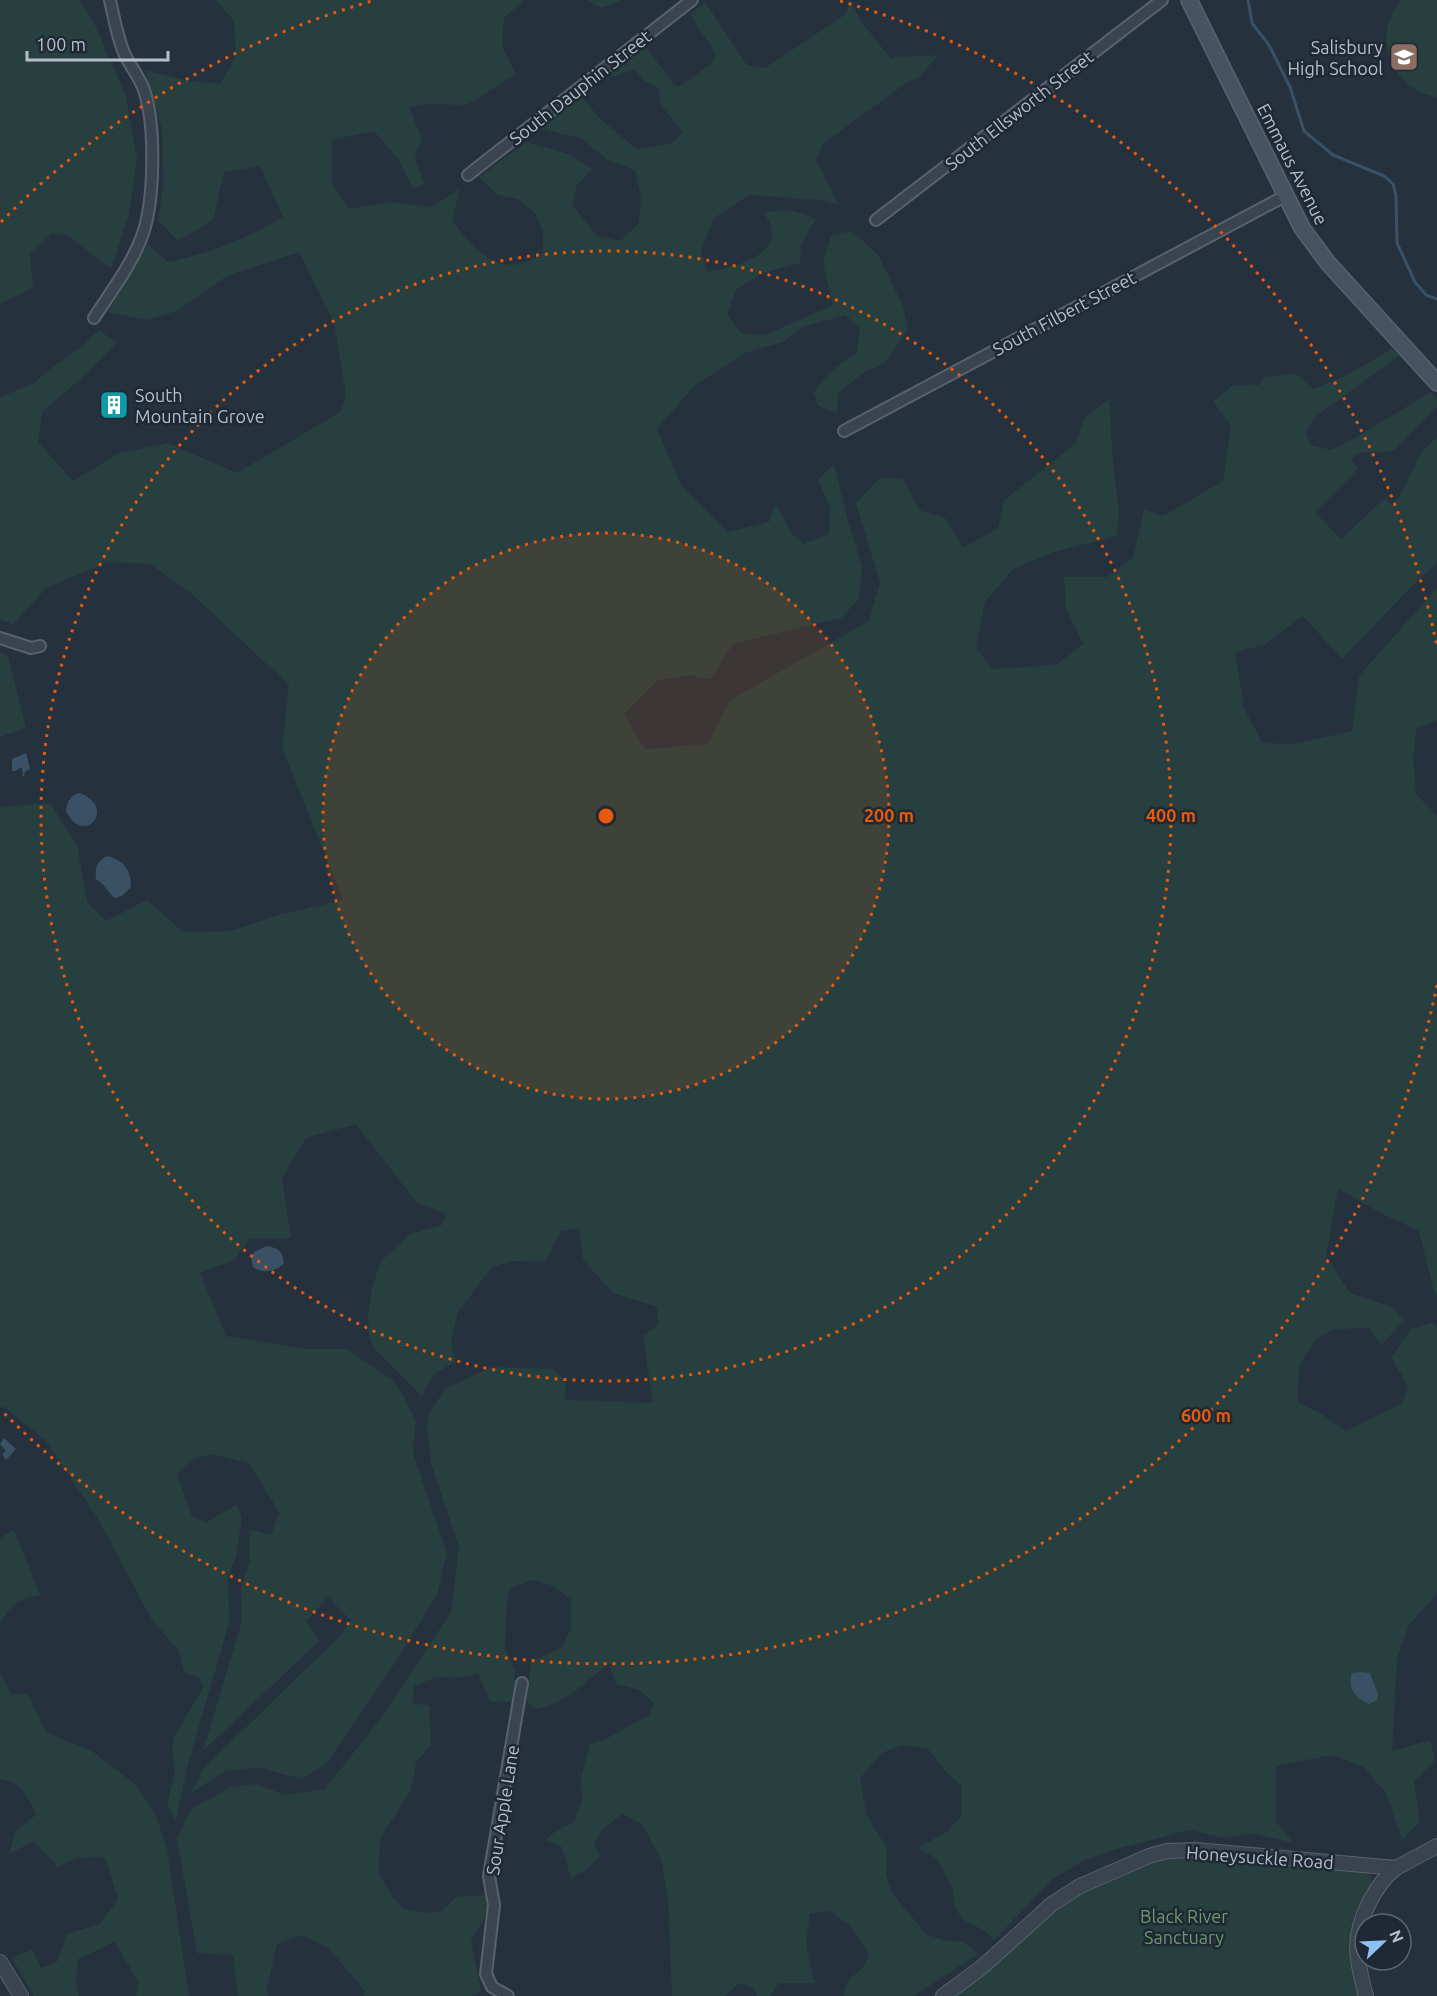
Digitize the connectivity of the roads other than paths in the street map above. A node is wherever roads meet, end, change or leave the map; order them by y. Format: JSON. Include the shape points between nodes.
{"nodes":[{"id":1,"x":110,"y":0,"type":"edge"},
{"id":2,"x":692,"y":0,"type":"edge"},
{"id":3,"x":1162,"y":0,"type":"edge"},
{"id":4,"x":1189,"y":0,"type":"edge"},
{"id":5,"x":468,"y":175,"type":"dead end"},
{"id":6,"x":1285,"y":196,"type":"junction"},
{"id":7,"x":876,"y":220,"type":"dead end"},
{"id":8,"x":94,"y":318,"type":"dead end"},
{"id":9,"x":1437,"y":383,"type":"edge"},
{"id":10,"x":844,"y":431,"type":"dead end"},
{"id":11,"x":0,"y":638,"type":"edge"},
{"id":12,"x":40,"y":646,"type":"dead end"},
{"id":13,"x":522,"y":1683,"type":"dead end"},
{"id":14,"x":1437,"y":1846,"type":"edge"},
{"id":15,"x":1396,"y":1868,"type":"junction"},
{"id":16,"x":0,"y":1962,"type":"edge"},
{"id":17,"x":21,"y":1996,"type":"edge"},
{"id":18,"x":508,"y":1996,"type":"edge"},
{"id":19,"x":943,"y":1996,"type":"edge"},
{"id":20,"x":1366,"y":1996,"type":"edge"}],
"edges":[{"from":1,"to":8,"type":"street","via":[[119,39],[147,101],[152,169],[142,237]]},
{"from":2,"to":5,"type":"street","name":"South Dauphin Street"},
{"from":3,"to":7,"type":"street","name":"South Ellsworth Street"},
{"from":4,"to":6,"type":"main road","name":"Emmaus Avenue"},
{"from":6,"to":9,"type":"main road","name":"Emmaus Avenue","via":[[1328,263]]},
{"from":6,"to":10,"type":"street","name":"South Filbert Street"},
{"from":11,"to":12,"type":"street","via":[[31,648]]},
{"from":13,"to":18,"type":"street","name":"Sour Apple Lane","via":[[489,1876],[494,1905],[486,1974],[492,1987]]},
{"from":14,"to":15,"type":"street"},
{"from":15,"to":19,"type":"street","name":"Honeysuckle Road","via":[[1195,1850],[1149,1856],[1063,1897]]},
{"from":15,"to":20,"type":"street","via":[[1376,1890],[1358,1928],[1358,1965]]},
{"from":16,"to":17,"type":"street"}]}
